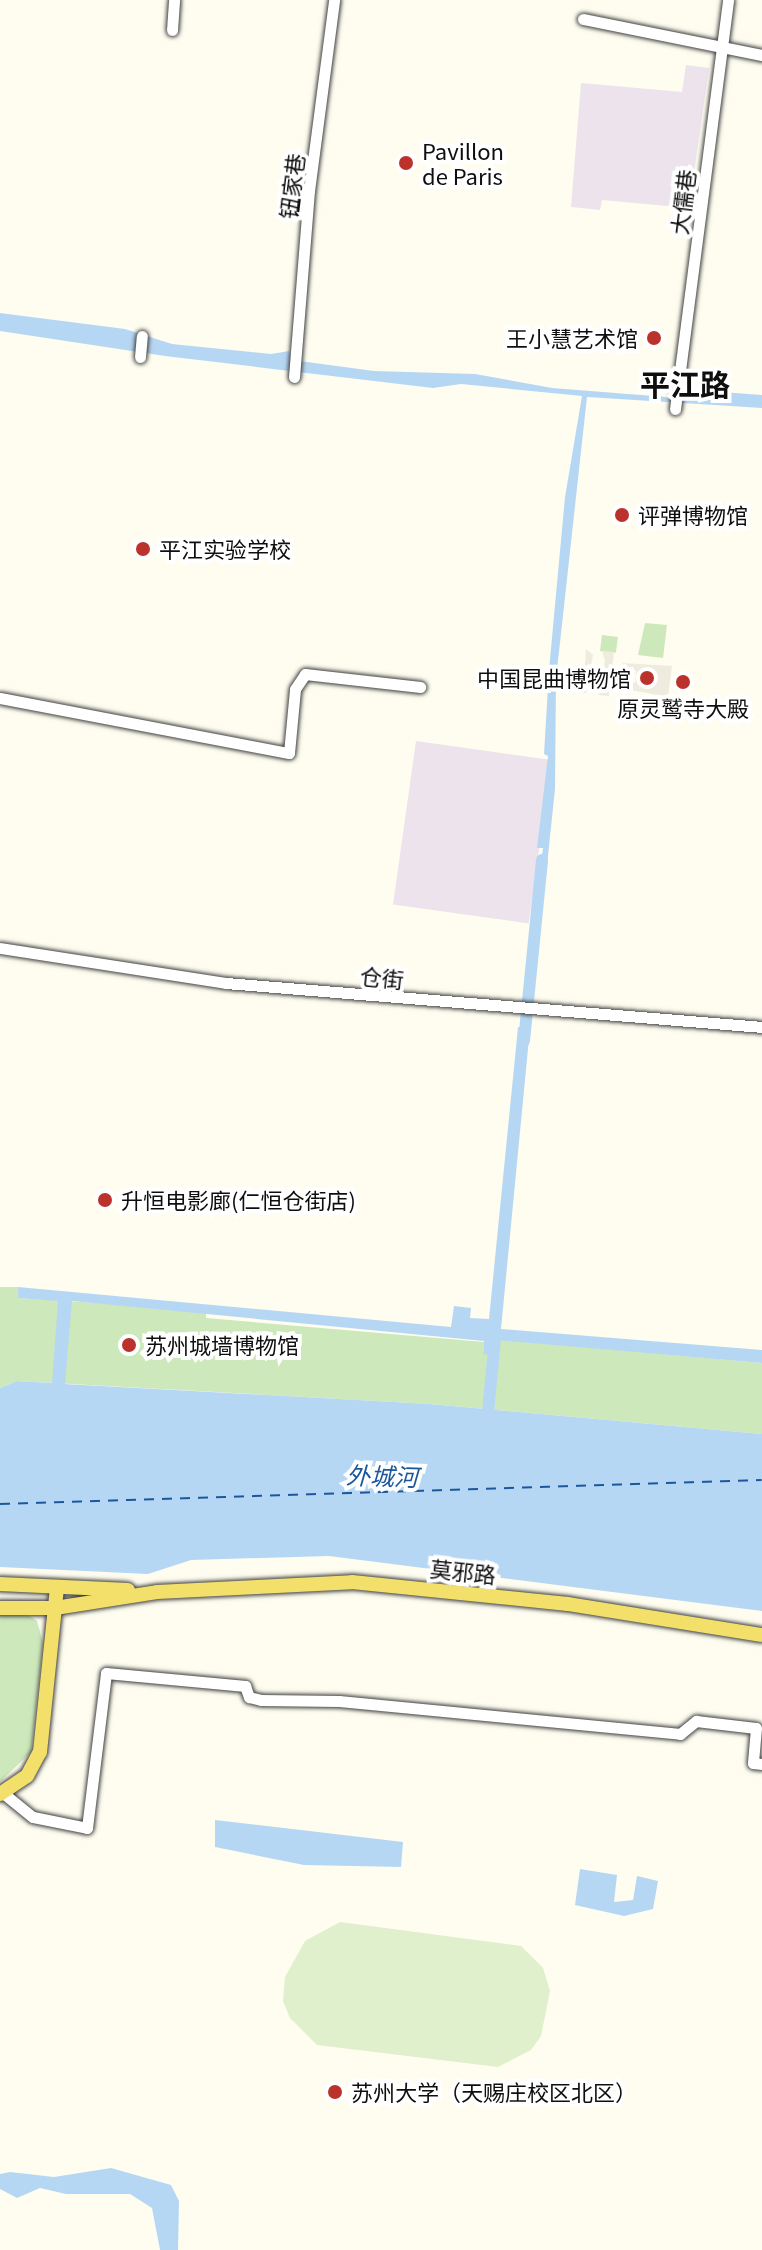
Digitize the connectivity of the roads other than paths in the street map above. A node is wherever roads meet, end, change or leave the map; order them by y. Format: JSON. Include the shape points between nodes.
{"nodes":[{"id":1,"x":174,"y":0,"type":"edge"},
{"id":2,"x":334,"y":0,"type":"edge"},
{"id":3,"x":728,"y":0,"type":"edge"},
{"id":4,"x":583,"y":19,"type":"dead end"},
{"id":5,"x":172,"y":30,"type":"dead end"},
{"id":6,"x":722,"y":47,"type":"junction"},
{"id":7,"x":762,"y":55,"type":"edge"},
{"id":8,"x":142,"y":336,"type":"dead end"},
{"id":9,"x":140,"y":355,"type":"dead end"},
{"id":10,"x":294,"y":375,"type":"dead end"},
{"id":11,"x":676,"y":404,"type":"dead end"},
{"id":12,"x":420,"y":687,"type":"dead end"},
{"id":13,"x":0,"y":698,"type":"edge"},
{"id":14,"x":0,"y":948,"type":"edge"},
{"id":15,"x":762,"y":1027,"type":"edge"},
{"id":16,"x":0,"y":1584,"type":"edge"},
{"id":17,"x":57,"y":1587,"type":"junction"},
{"id":18,"x":157,"y":1592,"type":"junction"},
{"id":19,"x":0,"y":1608,"type":"edge"},
{"id":20,"x":55,"y":1608,"type":"junction"},
{"id":21,"x":762,"y":1635,"type":"edge"},
{"id":22,"x":762,"y":1764,"type":"edge"},
{"id":23,"x":2,"y":1794,"type":"edge"}],
"edges":[{"from":1,"to":5,"type":"street"},
{"from":2,"to":10,"type":"street","name":"钮家巷","via":[[309,191]]},
{"from":3,"to":6,"type":"street","name":"大儒巷"},
{"from":4,"to":6,"type":"street"},
{"from":6,"to":7,"type":"street"},
{"from":6,"to":11,"type":"street","name":"大儒巷"},
{"from":8,"to":9,"type":"street"},
{"from":12,"to":13,"type":"street","via":[[305,674],[295,689],[289,753]]},
{"from":14,"to":15,"type":"street","name":"仓街","via":[[226,983]]},
{"from":16,"to":17,"type":"main road","name":"莫邪路"},
{"from":17,"to":18,"type":"main road","name":"莫邪路"},
{"from":17,"to":20,"type":"main road"},
{"from":18,"to":20,"type":"main road","name":"莫邪路"},
{"from":18,"to":21,"type":"main road","name":"莫邪路","via":[[352,1582],[568,1604]]},
{"from":19,"to":20,"type":"main road","name":"莫邪路"},
{"from":20,"to":23,"type":"main road","via":[[40,1752],[27,1776]]},
{"from":22,"to":23,"type":"street","via":[[753,1763],[756,1728],[696,1721],[680,1734],[339,1701],[261,1700],[249,1697],[245,1686],[106,1673],[87,1828],[33,1817]]}]}
